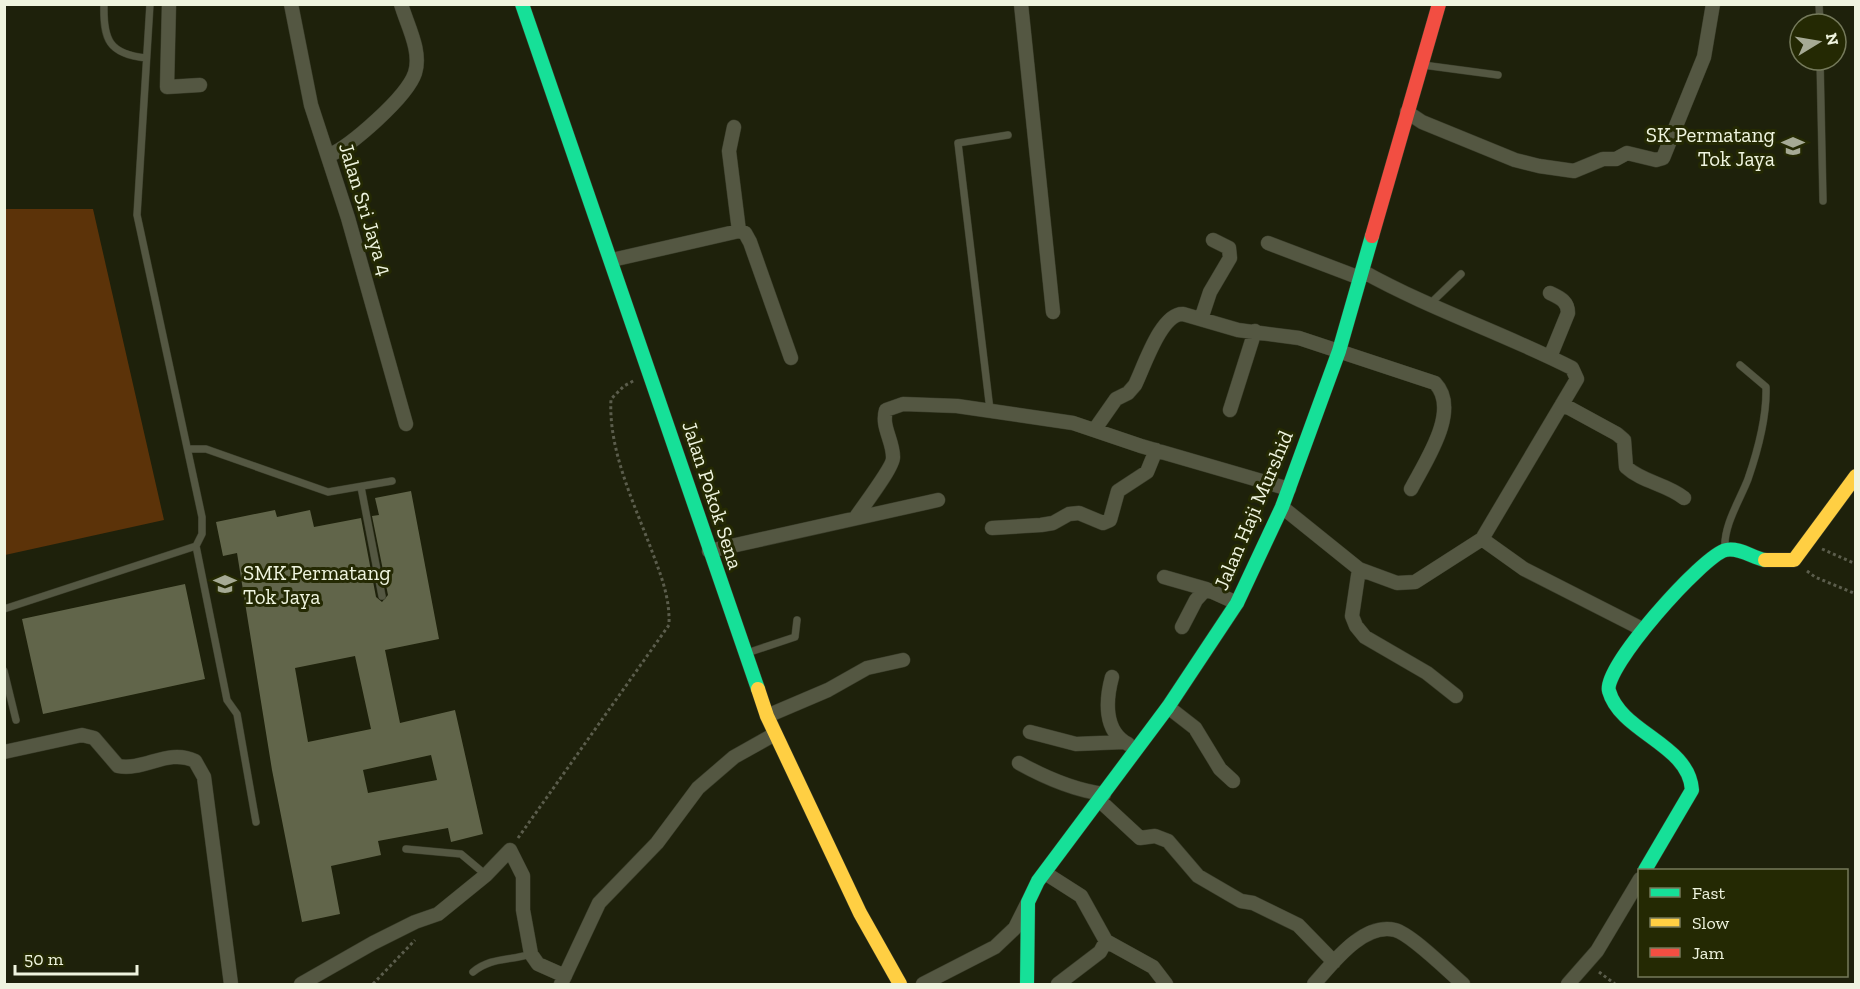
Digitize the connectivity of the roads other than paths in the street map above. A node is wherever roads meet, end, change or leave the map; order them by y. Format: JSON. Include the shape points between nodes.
{"nodes":[{"id":1,"x":104,"y":4,"type":"edge"},
{"id":2,"x":150,"y":4,"type":"edge"},
{"id":3,"x":169,"y":4,"type":"edge"},
{"id":4,"x":291,"y":4,"type":"edge"},
{"id":5,"x":401,"y":4,"type":"edge"},
{"id":6,"x":1021,"y":4,"type":"edge"},
{"id":7,"x":1439,"y":4,"type":"edge"},
{"id":8,"x":1713,"y":4,"type":"edge"},
{"id":9,"x":525,"y":8,"type":"edge"},
{"id":10,"x":147,"y":58,"type":"junction"},
{"id":11,"x":1421,"y":65,"type":"junction"},
{"id":12,"x":1820,"y":72,"type":"edge"},
{"id":13,"x":1497,"y":75,"type":"dead end"},
{"id":14,"x":200,"y":85,"type":"dead end"},
{"id":15,"x":1407,"y":112,"type":"junction"},
{"id":16,"x":734,"y":127,"type":"dead end"},
{"id":17,"x":1008,"y":135,"type":"dead end"},
{"id":18,"x":328,"y":156,"type":"junction"},
{"id":19,"x":1823,"y":201,"type":"dead end"},
{"id":20,"x":739,"y":231,"type":"junction"},
{"id":21,"x":1213,"y":240,"type":"dead end"},
{"id":22,"x":1268,"y":243,"type":"dead end"},
{"id":23,"x":612,"y":260,"type":"junction"},
{"id":24,"x":1361,"y":274,"type":"junction"},
{"id":25,"x":1461,"y":274,"type":"dead end"},
{"id":26,"x":1550,"y":292,"type":"dead end"},
{"id":27,"x":1432,"y":307,"type":"junction"},
{"id":28,"x":1053,"y":312,"type":"dead end"},
{"id":29,"x":1201,"y":319,"type":"junction"},
{"id":30,"x":1255,"y":331,"type":"junction"},
{"id":31,"x":1339,"y":351,"type":"junction"},
{"id":32,"x":1550,"y":357,"type":"junction"},
{"id":33,"x":791,"y":358,"type":"dead end"},
{"id":34,"x":1740,"y":365,"type":"dead end"},
{"id":35,"x":1562,"y":404,"type":"junction"},
{"id":36,"x":990,"y":410,"type":"junction"},
{"id":37,"x":1230,"y":410,"type":"dead end"},
{"id":38,"x":406,"y":424,"type":"dead end"},
{"id":39,"x":1095,"y":429,"type":"junction"},
{"id":40,"x":189,"y":449,"type":"junction"},
{"id":41,"x":1156,"y":450,"type":"junction"},
{"id":42,"x":1856,"y":476,"type":"edge"},
{"id":43,"x":392,"y":481,"type":"dead end"},
{"id":44,"x":361,"y":487,"type":"junction"},
{"id":45,"x":1289,"y":489,"type":"junction"},
{"id":46,"x":1412,"y":489,"type":"dead end"},
{"id":47,"x":1684,"y":498,"type":"dead end"},
{"id":48,"x":938,"y":500,"type":"dead end"},
{"id":49,"x":1282,"y":507,"type":"junction"},
{"id":50,"x":856,"y":517,"type":"junction"},
{"id":51,"x":992,"y":528,"type":"dead end"},
{"id":52,"x":1482,"y":539,"type":"junction"},
{"id":53,"x":196,"y":546,"type":"junction"},
{"id":54,"x":1725,"y":549,"type":"junction"},
{"id":55,"x":709,"y":551,"type":"junction"},
{"id":56,"x":1359,"y":569,"type":"junction"},
{"id":57,"x":1164,"y":577,"type":"dead end"},
{"id":58,"x":1206,"y":589,"type":"junction"},
{"id":59,"x":382,"y":596,"type":"dead end"},
{"id":60,"x":1238,"y":603,"type":"junction"},
{"id":61,"x":4,"y":609,"type":"edge"},
{"id":62,"x":797,"y":620,"type":"dead end"},
{"id":63,"x":1638,"y":626,"type":"junction"},
{"id":64,"x":1182,"y":627,"type":"dead end"},
{"id":65,"x":745,"y":654,"type":"junction"},
{"id":66,"x":903,"y":660,"type":"dead end"},
{"id":67,"x":4,"y":671,"type":"edge"},
{"id":68,"x":1112,"y":676,"type":"dead end"},
{"id":69,"x":1456,"y":696,"type":"dead end"},
{"id":70,"x":1168,"y":707,"type":"junction"},
{"id":71,"x":767,"y":716,"type":"junction"},
{"id":72,"x":15,"y":720,"type":"dead end"},
{"id":73,"x":1030,"y":732,"type":"dead end"},
{"id":74,"x":775,"y":734,"type":"junction"},
{"id":75,"x":1130,"y":745,"type":"junction"},
{"id":76,"x":4,"y":752,"type":"edge"},
{"id":77,"x":1019,"y":763,"type":"dead end"},
{"id":78,"x":1233,"y":781,"type":"dead end"},
{"id":79,"x":1102,"y":797,"type":"junction"},
{"id":80,"x":256,"y":822,"type":"dead end"},
{"id":81,"x":406,"y":849,"type":"dead end"},
{"id":82,"x":1645,"y":869,"type":"edge"},
{"id":83,"x":1045,"y":873,"type":"junction"},
{"id":84,"x":486,"y":875,"type":"junction"},
{"id":85,"x":1638,"y":882,"type":"edge"},
{"id":86,"x":1028,"y":902,"type":"junction"},
{"id":87,"x":1106,"y":941,"type":"junction"},
{"id":88,"x":531,"y":954,"type":"junction"},
{"id":89,"x":1334,"y":962,"type":"junction"},
{"id":90,"x":473,"y":972,"type":"dead end"},
{"id":91,"x":563,"y":980,"type":"edge"},
{"id":92,"x":231,"y":984,"type":"edge"},
{"id":93,"x":301,"y":984,"type":"edge"},
{"id":94,"x":900,"y":984,"type":"edge"},
{"id":95,"x":923,"y":984,"type":"edge"},
{"id":96,"x":1027,"y":984,"type":"edge"},
{"id":97,"x":1058,"y":984,"type":"edge"},
{"id":98,"x":1166,"y":984,"type":"edge"},
{"id":99,"x":1314,"y":984,"type":"edge"},
{"id":100,"x":1463,"y":984,"type":"edge"},
{"id":101,"x":1568,"y":984,"type":"edge"}],
"edges":[{"from":1,"to":10,"type":"lane","via":[[103,22],[111,46],[123,54]]},
{"from":2,"to":10,"type":"lane"},
{"from":3,"to":14,"type":"street","via":[[167,87]]},
{"from":4,"to":18,"type":"street","name":"Jalan Sri Jaya 4","via":[[311,105]]},
{"from":5,"to":18,"type":"street","via":[[413,39],[415,73],[405,89],[357,139]]},
{"from":6,"to":28,"type":"street"},
{"from":7,"to":11,"type":"street","name":"Jalan Haji Murshid"},
{"from":8,"to":15,"type":"street","via":[[1704,57],[1663,158],[1627,153],[1574,171],[1539,166],[1515,160]]},
{"from":9,"to":23,"type":"street","name":"Jalan Pokok Sena"},
{"from":10,"to":40,"type":"lane","via":[[137,215]]},
{"from":11,"to":13,"type":"lane"},
{"from":11,"to":15,"type":"street","name":"Jalan Haji Murshid"},
{"from":12,"to":19,"type":"lane"},
{"from":15,"to":24,"type":"street","name":"Jalan Haji Murshid"},
{"from":16,"to":20,"type":"street","via":[[729,151]]},
{"from":17,"to":36,"type":"lane","via":[[958,143]]},
{"from":18,"to":38,"type":"street","name":"Jalan Sri Jaya 4"},
{"from":20,"to":23,"type":"street"},
{"from":20,"to":33,"type":"street","via":[[750,242]]},
{"from":21,"to":29,"type":"street","via":[[1228,248],[1230,258],[1210,292]]},
{"from":22,"to":24,"type":"street"},
{"from":23,"to":55,"type":"street","name":"Jalan Pokok Sena"},
{"from":24,"to":27,"type":"street"},
{"from":24,"to":31,"type":"street","name":"Jalan Haji Murshid"},
{"from":25,"to":27,"type":"lane","via":[[1434,300]]},
{"from":26,"to":32,"type":"street","via":[[1564,300],[1568,313]]},
{"from":27,"to":32,"type":"street"},
{"from":29,"to":30,"type":"street"},
{"from":29,"to":39,"type":"street","via":[[1177,314],[1166,322],[1135,385],[1116,399]]},
{"from":30,"to":31,"type":"street","via":[[1299,338]]},
{"from":30,"to":37,"type":"street"},
{"from":31,"to":45,"type":"street","name":"Jalan Haji Murshid"},
{"from":31,"to":46,"type":"street","via":[[1425,379],[1441,390],[1441,429]]},
{"from":32,"to":35,"type":"street","via":[[1572,368],[1577,376]]},
{"from":34,"to":54,"type":"lane","via":[[1766,387],[1766,399],[1761,434],[1727,530]]},
{"from":35,"to":47,"type":"street","via":[[1624,440],[1626,467],[1632,472]]},
{"from":35,"to":52,"type":"street"},
{"from":36,"to":39,"type":"street"},
{"from":36,"to":50,"type":"street","via":[[903,404],[886,410],[884,420],[894,456],[892,468]]},
{"from":39,"to":41,"type":"street"},
{"from":40,"to":44,"type":"lane","via":[[206,449],[328,492]]},
{"from":40,"to":53,"type":"lane","via":[[202,517],[202,534]]},
{"from":41,"to":45,"type":"street"},
{"from":41,"to":51,"type":"street","via":[[1147,472],[1118,491],[1110,520],[1103,523],[1079,513],[1041,525]]},
{"from":42,"to":54,"type":"street","via":[[1794,560],[1776,562]]},
{"from":43,"to":44,"type":"lane"},
{"from":44,"to":59,"type":"lane"},
{"from":45,"to":49,"type":"street","name":"Jalan Haji Murshid"},
{"from":48,"to":50,"type":"street"},
{"from":49,"to":56,"type":"street"},
{"from":49,"to":60,"type":"street","name":"Jalan Haji Murshid"},
{"from":50,"to":55,"type":"street"},
{"from":52,"to":56,"type":"street","via":[[1432,573],[1407,584]]},
{"from":52,"to":63,"type":"street","via":[[1524,569]]},
{"from":53,"to":61,"type":"lane"},
{"from":53,"to":80,"type":"lane","via":[[227,700],[237,714]]},
{"from":54,"to":63,"type":"street","via":[[1702,564]]},
{"from":55,"to":65,"type":"street","name":"Jalan Pokok Sena"},
{"from":56,"to":69,"type":"street","via":[[1352,616],[1356,626],[1365,637],[1427,673]]},
{"from":57,"to":58,"type":"street"},
{"from":58,"to":60,"type":"street"},
{"from":58,"to":64,"type":"street"},
{"from":60,"to":70,"type":"street","name":"Jalan Haji Murshid"},
{"from":62,"to":65,"type":"lane","via":[[795,637]]},
{"from":63,"to":82,"type":"street","via":[[1610,676],[1608,690],[1616,705],[1683,764],[1691,776],[1692,790]]},
{"from":65,"to":71,"type":"street","name":"Jalan Pokok Sena"},
{"from":66,"to":71,"type":"street","via":[[867,668]]},
{"from":67,"to":72,"type":"lane"},
{"from":68,"to":75,"type":"street","via":[[1106,703],[1110,722]]},
{"from":70,"to":75,"type":"street","name":"Jalan Haji Murshid"},
{"from":70,"to":78,"type":"street","via":[[1195,728],[1220,770]]},
{"from":71,"to":74,"type":"street","name":"Jalan Pokok Sena"},
{"from":73,"to":75,"type":"street","via":[[1076,744]]},
{"from":74,"to":91,"type":"street","via":[[734,757],[698,788],[657,843],[599,903]]},
{"from":74,"to":94,"type":"street","name":"Jalan Pokok Sena","via":[[860,913]]},
{"from":75,"to":79,"type":"street","name":"Jalan Haji Murshid"},
{"from":76,"to":92,"type":"street","via":[[82,735],[94,738],[118,766],[140,765],[174,755],[195,761],[204,777]]},
{"from":77,"to":79,"type":"street","via":[[1050,780]]},
{"from":79,"to":83,"type":"street","name":"Jalan Haji Murshid"},
{"from":79,"to":89,"type":"street","via":[[1140,838],[1155,836],[1168,841],[1198,876],[1240,901],[1253,903],[1299,925]]},
{"from":81,"to":84,"type":"lane","via":[[461,854]]},
{"from":83,"to":86,"type":"street","name":"Jalan Haji Murshid"},
{"from":83,"to":87,"type":"street","via":[[1081,896]]},
{"from":84,"to":88,"type":"street","via":[[510,850],[523,876],[523,910]]},
{"from":84,"to":93,"type":"street","via":[[438,914],[373,943]]},
{"from":85,"to":101,"type":"street","via":[[1587,964]]},
{"from":86,"to":95,"type":"street","via":[[1015,928],[995,947]]},
{"from":86,"to":96,"type":"street","name":"Jalan Haji Murshid"},
{"from":87,"to":97,"type":"street","via":[[1100,952]]},
{"from":87,"to":98,"type":"street","via":[[1152,968]]},
{"from":88,"to":90,"type":"lane","via":[[489,961]]},
{"from":88,"to":91,"type":"street","via":[[538,964]]},
{"from":89,"to":99,"type":"street"},
{"from":89,"to":100,"type":"street","via":[[1360,939],[1383,929],[1396,930]]}]}
